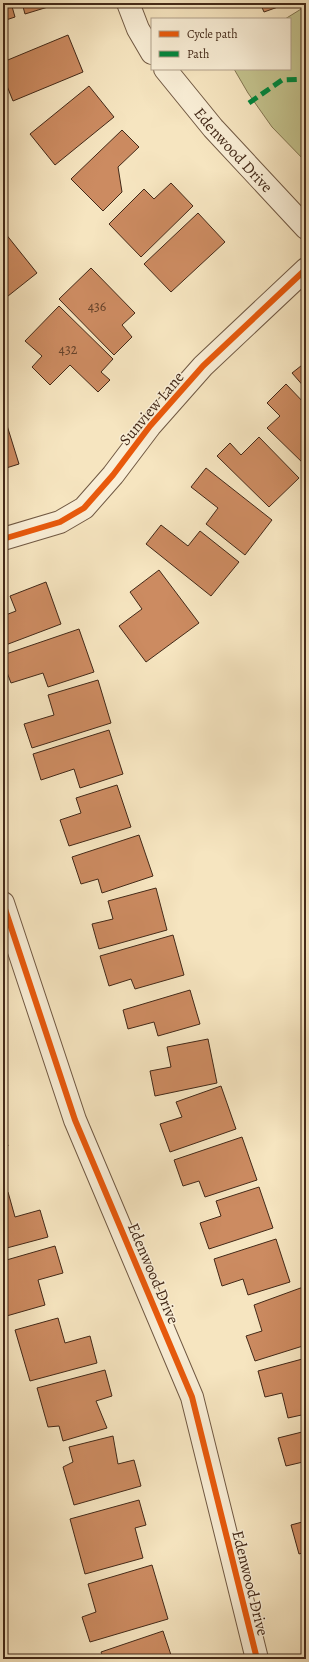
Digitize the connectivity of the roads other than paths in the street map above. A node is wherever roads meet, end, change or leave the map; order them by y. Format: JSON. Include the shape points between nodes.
{"nodes":[{"id":1,"x":128,"y":3,"type":"edge"},
{"id":2,"x":151,"y":51,"type":"edge"},
{"id":3,"x":166,"y":70,"type":"edge"},
{"id":4,"x":306,"y":228,"type":"edge"},
{"id":5,"x":306,"y":269,"type":"edge"},
{"id":6,"x":3,"y":539,"type":"edge"},
{"id":7,"x":3,"y":903,"type":"edge"},
{"id":8,"x":257,"y":1659,"type":"edge"}],
"edges":[{"from":1,"to":2,"type":"street","via":[[138,29]]},
{"from":3,"to":4,"type":"street","name":"Edenwood Drive","via":[[213,128]]},
{"from":5,"to":6,"type":"street","name":"Sunview Lane","via":[[203,366],[150,426],[84,508],[60,522]]},
{"from":7,"to":8,"type":"street","name":"Edenwood Drive","via":[[75,1120],[192,1397]]}]}
